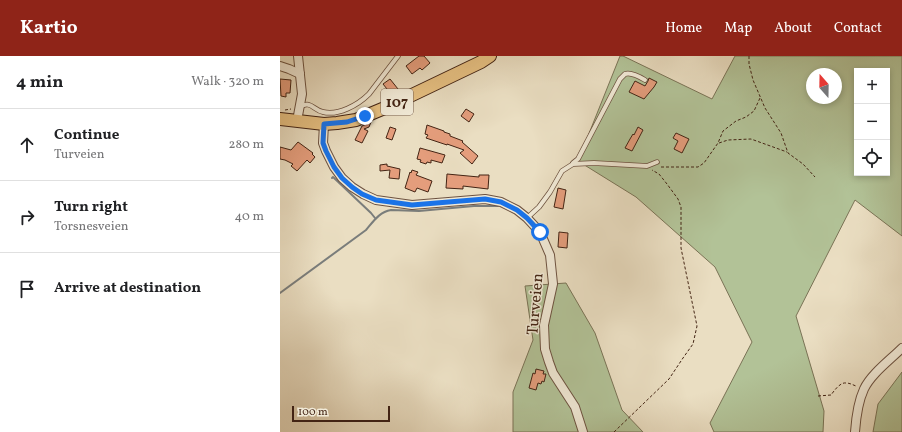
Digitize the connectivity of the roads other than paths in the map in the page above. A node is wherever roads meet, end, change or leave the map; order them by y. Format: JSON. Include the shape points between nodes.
{"nodes":[{"id":1,"x":298,"y":56,"type":"edge"},
{"id":2,"x":398,"y":56,"type":"edge"},
{"id":3,"x":490,"y":56,"type":"edge"},
{"id":4,"x":280,"y":66,"type":"edge"},
{"id":5,"x":300,"y":74,"type":"junction"},
{"id":6,"x":645,"y":80,"type":"dead end"},
{"id":7,"x":300,"y":107,"type":"junction"},
{"id":8,"x":281,"y":115,"type":"edge"},
{"id":9,"x":297,"y":121,"type":"junction"},
{"id":10,"x":324,"y":124,"type":"junction"},
{"id":11,"x":657,"y":162,"type":"dead end"},
{"id":12,"x":573,"y":164,"type":"junction"},
{"id":13,"x":527,"y":218,"type":"junction"},
{"id":14,"x":902,"y":348,"type":"edge"},
{"id":15,"x":582,"y":432,"type":"edge"},
{"id":16,"x":855,"y":432,"type":"edge"}],
"edges":[{"from":1,"to":5,"type":"street"},
{"from":2,"to":7,"type":"lane","via":[[369,94],[354,106],[328,113],[319,111],[309,104]]},
{"from":3,"to":10,"type":"main road","number":"107","via":[[388,107],[347,122]]},
{"from":4,"to":5,"type":"street"},
{"from":5,"to":7,"type":"street"},
{"from":6,"to":12,"type":"lane","via":[[624,74]]},
{"from":7,"to":9,"type":"street"},
{"from":8,"to":9,"type":"main road","number":"107"},
{"from":9,"to":10,"type":"main road","number":"107"},
{"from":10,"to":13,"type":"street","name":"Turveien","via":[[323,143],[334,167],[342,178],[362,194],[376,200],[412,205],[485,199],[501,202]]},
{"from":11,"to":12,"type":"lane","via":[[647,166]]},
{"from":12,"to":13,"type":"lane","via":[[562,171],[539,207]]},
{"from":13,"to":15,"type":"street","name":"Turveien","via":[[540,232],[550,255],[553,284],[544,324],[545,349],[553,373],[574,407]]},
{"from":14,"to":16,"type":"street","via":[[864,389]]}]}
